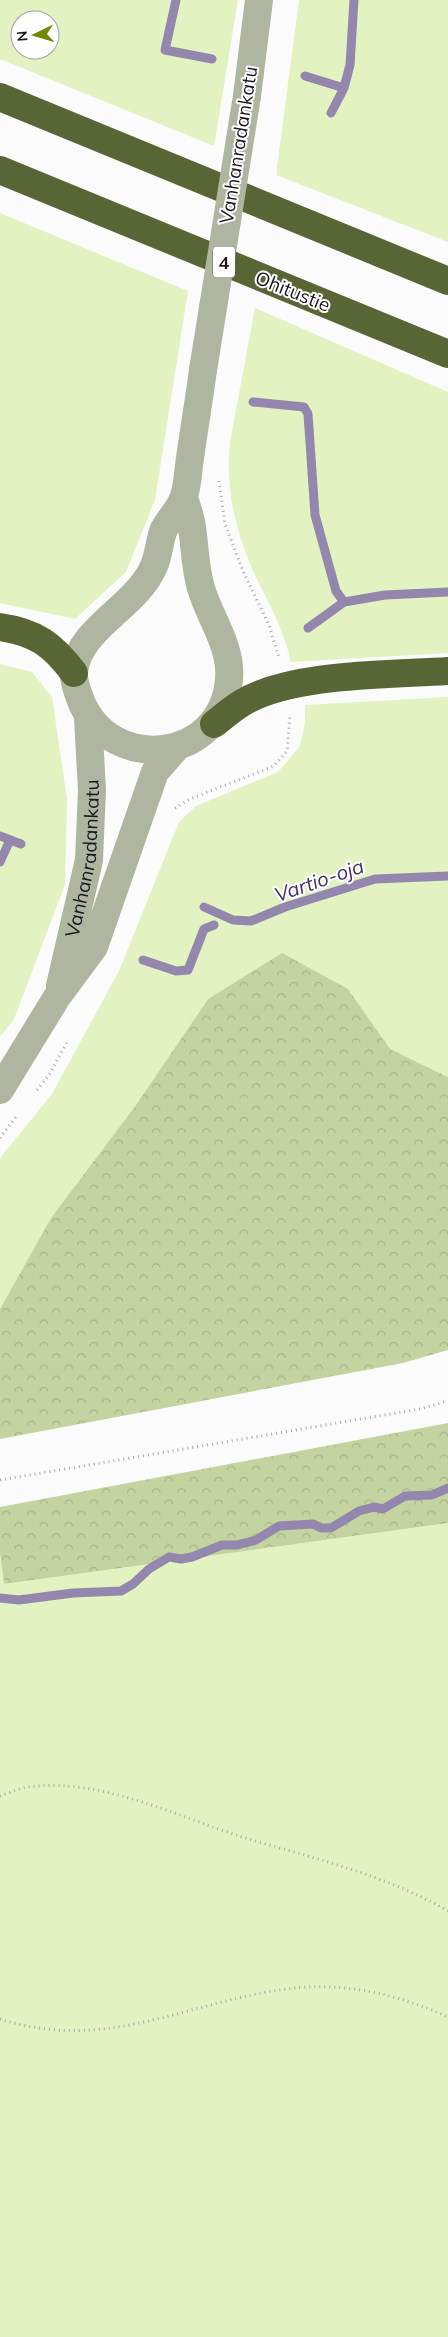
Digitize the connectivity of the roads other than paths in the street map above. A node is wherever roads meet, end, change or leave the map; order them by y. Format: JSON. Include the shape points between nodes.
{"nodes":[{"id":1,"x":259,"y":0,"type":"edge"},
{"id":2,"x":0,"y":97,"type":"edge"},
{"id":3,"x":0,"y":170,"type":"edge"},
{"id":4,"x":448,"y":281,"type":"edge"},
{"id":5,"x":448,"y":354,"type":"edge"},
{"id":6,"x":184,"y":498,"type":"junction"},
{"id":7,"x":0,"y":627,"type":"edge"},
{"id":8,"x":448,"y":671,"type":"edge"},
{"id":9,"x":74,"y":673,"type":"junction"},
{"id":10,"x":88,"y":718,"type":"junction"},
{"id":11,"x":214,"y":724,"type":"junction"},
{"id":12,"x":176,"y":748,"type":"junction"},
{"id":13,"x":57,"y":997,"type":"junction"},
{"id":14,"x":0,"y":1090,"type":"edge"}],
"edges":[{"from":1,"to":6,"type":"street","name":"Vanhanradankatu","bridge":true},
{"from":2,"to":4,"type":"highway"},
{"from":3,"to":5,"type":"highway","name":"Ohitustie","number":"4"},
{"from":6,"to":9,"type":"street","name":"Vanhanradankatu","via":[[164,530],[154,566],[137,594],[92,634],[79,653]]},
{"from":6,"to":11,"type":"street","name":"Vanhanradankatu","via":[[192,527],[201,590],[230,665],[229,681]]},
{"from":7,"to":9,"type":"highway","via":[[42,640],[58,652]]},
{"from":8,"to":11,"type":"highway","via":[[309,681],[284,686],[242,702]]},
{"from":9,"to":10,"type":"street","name":"Vanhanradankatu"},
{"from":10,"to":12,"type":"street","name":"Vanhanradankatu","via":[[109,738],[136,748]]},
{"from":10,"to":13,"type":"street","name":"Vanhanradankatu","via":[[92,790],[89,860]]},
{"from":11,"to":12,"type":"street","name":"Vanhanradankatu","via":[[199,737]]},
{"from":12,"to":13,"type":"street","name":"Vanhanradankatu","via":[[155,772],[94,947]]},
{"from":13,"to":14,"type":"street","name":"Vanhanradankatu"}]}
